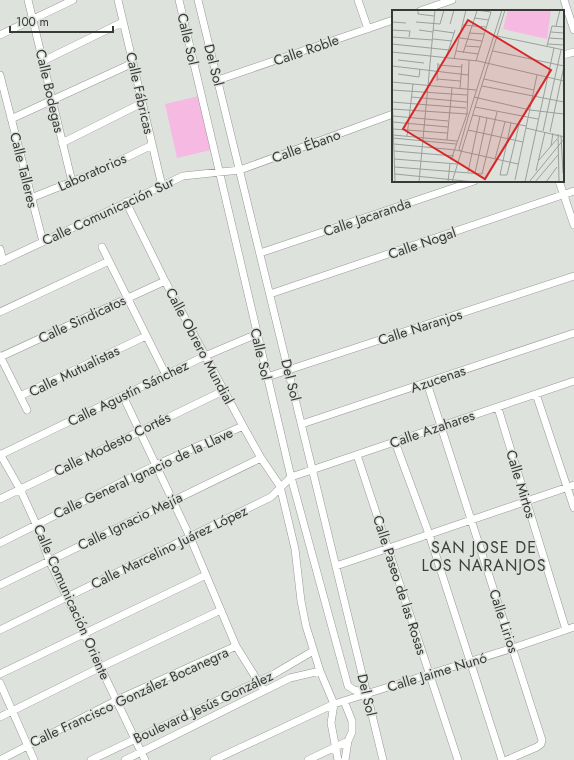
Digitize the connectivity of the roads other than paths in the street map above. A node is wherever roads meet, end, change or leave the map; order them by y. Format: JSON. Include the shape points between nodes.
{"nodes":[{"id":1,"x":28,"y":0,"type":"edge"},
{"id":2,"x":73,"y":0,"type":"edge"},
{"id":3,"x":118,"y":0,"type":"edge"},
{"id":4,"x":179,"y":0,"type":"edge"},
{"id":5,"x":198,"y":0,"type":"edge"},
{"id":6,"x":358,"y":0,"type":"edge"},
{"id":7,"x":452,"y":0,"type":"edge"},
{"id":8,"x":564,"y":0,"type":"edge"},
{"id":9,"x":423,"y":10,"type":"edge"},
{"id":10,"x":33,"y":19,"type":"junction"},
{"id":11,"x":392,"y":20,"type":"edge"},
{"id":12,"x":123,"y":22,"type":"junction"},
{"id":13,"x":368,"y":29,"type":"junction"},
{"id":14,"x":574,"y":30,"type":"edge"},
{"id":15,"x":0,"y":35,"type":"edge"},
{"id":16,"x":574,"y":52,"type":"edge"},
{"id":17,"x":564,"y":55,"type":"edge"},
{"id":18,"x":43,"y":61,"type":"junction"},
{"id":19,"x":133,"y":63,"type":"junction"},
{"id":20,"x":0,"y":75,"type":"edge"},
{"id":21,"x":218,"y":80,"type":"junction"},
{"id":22,"x":52,"y":100,"type":"junction"},
{"id":23,"x":142,"y":103,"type":"junction"},
{"id":24,"x":392,"y":114,"type":"edge"},
{"id":25,"x":11,"y":119,"type":"junction"},
{"id":26,"x":62,"y":142,"type":"junction"},
{"id":27,"x":152,"y":145,"type":"junction"},
{"id":28,"x":240,"y":170,"type":"junction"},
{"id":29,"x":218,"y":173,"type":"junction"},
{"id":30,"x":72,"y":182,"type":"junction"},
{"id":31,"x":471,"y":182,"type":"edge"},
{"id":32,"x":559,"y":182,"type":"edge"},
{"id":33,"x":162,"y":186,"type":"junction"},
{"id":34,"x":574,"y":191,"type":"edge"},
{"id":35,"x":563,"y":194,"type":"junction"},
{"id":36,"x":31,"y":198,"type":"junction"},
{"id":37,"x":126,"y":202,"type":"junction"},
{"id":38,"x":574,"y":225,"type":"edge"},
{"id":39,"x":43,"y":242,"type":"junction"},
{"id":40,"x":102,"y":247,"type":"dead end"},
{"id":41,"x":0,"y":249,"type":"edge"},
{"id":42,"x":260,"y":253,"type":"junction"},
{"id":43,"x":109,"y":261,"type":"junction"},
{"id":44,"x":1,"y":262,"type":"edge"},
{"id":45,"x":574,"y":276,"type":"edge"},
{"id":46,"x":165,"y":280,"type":"junction"},
{"id":47,"x":270,"y":294,"type":"junction"},
{"id":48,"x":127,"y":298,"type":"junction"},
{"id":49,"x":0,"y":312,"type":"edge"},
{"id":50,"x":574,"y":333,"type":"edge"},
{"id":51,"x":256,"y":334,"type":"junction"},
{"id":52,"x":146,"y":336,"type":"junction"},
{"id":53,"x":0,"y":356,"type":"edge"},
{"id":54,"x":205,"y":356,"type":"junction"},
{"id":55,"x":288,"y":370,"type":"junction"},
{"id":56,"x":166,"y":375,"type":"junction"},
{"id":57,"x":267,"y":377,"type":"junction"},
{"id":58,"x":574,"y":381,"type":"edge"},
{"id":59,"x":427,"y":383,"type":"junction"},
{"id":60,"x":225,"y":390,"type":"junction"},
{"id":61,"x":536,"y":394,"type":"junction"},
{"id":62,"x":20,"y":396,"type":"junction"},
{"id":63,"x":123,"y":396,"type":"junction"},
{"id":64,"x":498,"y":408,"type":"junction"},
{"id":65,"x":27,"y":410,"type":"dead end"},
{"id":66,"x":302,"y":424,"type":"junction"},
{"id":67,"x":243,"y":426,"type":"junction"},
{"id":68,"x":441,"y":426,"type":"junction"},
{"id":69,"x":140,"y":431,"type":"junction"},
{"id":70,"x":395,"y":442,"type":"junction"},
{"id":71,"x":0,"y":454,"type":"edge"},
{"id":72,"x":357,"y":455,"type":"junction"},
{"id":73,"x":261,"y":458,"type":"junction"},
{"id":74,"x":156,"y":465,"type":"junction"},
{"id":75,"x":313,"y":470,"type":"junction"},
{"id":76,"x":291,"y":477,"type":"junction"},
{"id":77,"x":280,"y":486,"type":"junction"},
{"id":78,"x":571,"y":486,"type":"edge"},
{"id":79,"x":20,"y":489,"type":"junction"},
{"id":80,"x":0,"y":499,"type":"edge"},
{"id":81,"x":173,"y":500,"type":"junction"},
{"id":82,"x":526,"y":501,"type":"junction"},
{"id":83,"x":574,"y":508,"type":"edge"},
{"id":84,"x":471,"y":520,"type":"junction"},
{"id":85,"x":36,"y":524,"type":"junction"},
{"id":86,"x":429,"y":534,"type":"junction"},
{"id":87,"x":190,"y":537,"type":"junction"},
{"id":88,"x":0,"y":543,"type":"edge"},
{"id":89,"x":388,"y":548,"type":"junction"},
{"id":90,"x":50,"y":560,"type":"junction"},
{"id":91,"x":336,"y":566,"type":"junction"},
{"id":92,"x":206,"y":575,"type":"junction"},
{"id":93,"x":0,"y":585,"type":"edge"},
{"id":94,"x":67,"y":597,"type":"junction"},
{"id":95,"x":221,"y":610,"type":"junction"},
{"id":96,"x":574,"y":627,"type":"edge"},
{"id":97,"x":0,"y":630,"type":"edge"},
{"id":98,"x":566,"y":630,"type":"junction"},
{"id":99,"x":84,"y":633,"type":"junction"},
{"id":100,"x":236,"y":646,"type":"junction"},
{"id":101,"x":513,"y":648,"type":"junction"},
{"id":102,"x":313,"y":650,"type":"junction"},
{"id":103,"x":470,"y":661,"type":"junction"},
{"id":104,"x":101,"y":667,"type":"junction"},
{"id":105,"x":320,"y":671,"type":"junction"},
{"id":106,"x":0,"y":674,"type":"edge"},
{"id":107,"x":274,"y":674,"type":"junction"},
{"id":108,"x":430,"y":674,"type":"junction"},
{"id":109,"x":290,"y":678,"type":"junction"},
{"id":110,"x":258,"y":681,"type":"junction"},
{"id":111,"x":0,"y":683,"type":"edge"},
{"id":112,"x":264,"y":691,"type":"junction"},
{"id":113,"x":367,"y":694,"type":"junction"},
{"id":114,"x":117,"y":700,"type":"junction"},
{"id":115,"x":344,"y":701,"type":"junction"},
{"id":116,"x":334,"y":704,"type":"junction"},
{"id":117,"x":13,"y":710,"type":"junction"},
{"id":118,"x":0,"y":717,"type":"edge"},
{"id":119,"x":135,"y":739,"type":"junction"},
{"id":120,"x":348,"y":741,"type":"junction"},
{"id":121,"x":28,"y":745,"type":"junction"},
{"id":122,"x":335,"y":747,"type":"junction"},
{"id":123,"x":141,"y":752,"type":"junction"},
{"id":124,"x":0,"y":760,"type":"edge"},
{"id":125,"x":34,"y":760,"type":"edge"},
{"id":126,"x":91,"y":760,"type":"edge"},
{"id":127,"x":125,"y":760,"type":"edge"},
{"id":128,"x":145,"y":760,"type":"edge"},
{"id":129,"x":214,"y":760,"type":"edge"},
{"id":130,"x":308,"y":760,"type":"edge"},
{"id":131,"x":338,"y":760,"type":"edge"},
{"id":132,"x":345,"y":760,"type":"edge"},
{"id":133,"x":383,"y":760,"type":"edge"},
{"id":134,"x":458,"y":760,"type":"edge"},
{"id":135,"x":502,"y":760,"type":"edge"},
{"id":136,"x":507,"y":760,"type":"edge"}],
"edges":[{"from":1,"to":10,"type":"street","name":"Calle Bodegas"},
{"from":2,"to":10,"type":"street"},
{"from":3,"to":12,"type":"street","name":"Calle Fábricas"},
{"from":4,"to":29,"type":"street","name":"Calle Sol"},
{"from":5,"to":21,"type":"street","name":"Del Sol"},
{"from":6,"to":13,"type":"street"},
{"from":7,"to":9,"type":"street"},
{"from":8,"to":14,"type":"street"},
{"from":10,"to":15,"type":"street"},
{"from":10,"to":18,"type":"street","name":"Calle Bodegas"},
{"from":11,"to":13,"type":"street","name":"Calle Roble"},
{"from":12,"to":18,"type":"street"},
{"from":12,"to":19,"type":"street","name":"Calle Fábricas"},
{"from":13,"to":21,"type":"street","name":"Calle Roble"},
{"from":16,"to":17,"type":"street"},
{"from":18,"to":22,"type":"street","name":"Calle Bodegas"},
{"from":19,"to":22,"type":"street"},
{"from":19,"to":23,"type":"street","name":"Calle Fábricas"},
{"from":20,"to":25,"type":"street","name":"Calle Talleres"},
{"from":21,"to":28,"type":"street","name":"Del Sol"},
{"from":22,"to":25,"type":"street"},
{"from":22,"to":26,"type":"street","name":"Calle Bodegas"},
{"from":23,"to":26,"type":"street"},
{"from":23,"to":27,"type":"street","name":"Calle Fábricas"},
{"from":24,"to":28,"type":"street","name":"Calle Ébano"},
{"from":25,"to":36,"type":"street","name":"Calle Talleres"},
{"from":26,"to":30,"type":"street","name":"Calle Bodegas"},
{"from":27,"to":30,"type":"street","name":"Laboratorios"},
{"from":27,"to":33,"type":"street","name":"Calle Fábricas"},
{"from":28,"to":29,"type":"street","name":"Calle Ébano"},
{"from":28,"to":42,"type":"street","name":"Del Sol"},
{"from":29,"to":33,"type":"street","name":"Calle Comunicación Sur","via":[[195,173]]},
{"from":29,"to":51,"type":"street","name":"Calle Sol"},
{"from":30,"to":36,"type":"street","name":"Laboratorios"},
{"from":31,"to":42,"type":"street","name":"Calle Jacaranda"},
{"from":32,"to":35,"type":"street"},
{"from":33,"to":37,"type":"street","name":"Calle Comunicación Sur"},
{"from":34,"to":35,"type":"street","name":"Calle Nogal"},
{"from":35,"to":38,"type":"street"},
{"from":35,"to":47,"type":"street","name":"Calle Nogal"},
{"from":36,"to":39,"type":"street","name":"Calle Talleres"},
{"from":37,"to":39,"type":"street","name":"Calle Comunicación Sur"},
{"from":37,"to":46,"type":"street","name":"Calle Obrero Mundial"},
{"from":39,"to":44,"type":"street","name":"Calle Comunicación Sur"},
{"from":40,"to":43,"type":"street"},
{"from":41,"to":44,"type":"street"},
{"from":42,"to":47,"type":"street","name":"Del Sol"},
{"from":43,"to":48,"type":"street"},
{"from":43,"to":49,"type":"street"},
{"from":45,"to":55,"type":"street","name":"Calle Naranjos"},
{"from":46,"to":48,"type":"street","name":"Calle Sindicatos"},
{"from":46,"to":54,"type":"street","name":"Calle Obrero Mundial"},
{"from":47,"to":55,"type":"street","name":"Del Sol"},
{"from":48,"to":52,"type":"street"},
{"from":48,"to":53,"type":"street","name":"Calle Sindicatos"},
{"from":50,"to":59,"type":"street","name":"Azucenas"},
{"from":51,"to":54,"type":"street","name":"Calle Agustín Sánchez"},
{"from":51,"to":57,"type":"street","name":"Calle Sol"},
{"from":52,"to":56,"type":"street"},
{"from":52,"to":62,"type":"street","name":"Calle Mutualistas"},
{"from":53,"to":62,"type":"street","name":"Calle Mutualistas"},
{"from":54,"to":56,"type":"street","name":"Calle Agustín Sánchez"},
{"from":54,"to":60,"type":"street","name":"Calle Obrero Mundial"},
{"from":55,"to":57,"type":"street","name":"Calle Naranjos"},
{"from":55,"to":66,"type":"street","name":"Del Sol"},
{"from":56,"to":63,"type":"street","name":"Calle Agustín Sánchez"},
{"from":57,"to":76,"type":"street","name":"Calle Sol"},
{"from":58,"to":61,"type":"street","name":"Calle Azahares"},
{"from":59,"to":66,"type":"street","name":"Azucenas"},
{"from":59,"to":68,"type":"street","name":"Calle Lirios"},
{"from":60,"to":67,"type":"street","name":"Calle Obrero Mundial"},
{"from":60,"to":69,"type":"street","name":"Calle Modesto Cortés"},
{"from":61,"to":64,"type":"street","name":"Calle Azahares"},
{"from":61,"to":78,"type":"street"},
{"from":62,"to":65,"type":"street"},
{"from":63,"to":69,"type":"street"},
{"from":63,"to":71,"type":"street","name":"Calle Agustín Sánchez"},
{"from":64,"to":68,"type":"street","name":"Calle Azahares"},
{"from":64,"to":82,"type":"street","name":"Calle Mirtos"},
{"from":66,"to":75,"type":"street","name":"Del Sol"},
{"from":67,"to":73,"type":"street","name":"Calle Obrero Mundial"},
{"from":67,"to":74,"type":"street","name":"Calle General Ignacio de la Llave"},
{"from":68,"to":70,"type":"street","name":"Calle Azahares"},
{"from":68,"to":84,"type":"street","name":"Calle Lirios"},
{"from":69,"to":74,"type":"street"},
{"from":69,"to":79,"type":"street","name":"Calle Modesto Cortés"},
{"from":70,"to":72,"type":"street","name":"Calle Azahares"},
{"from":70,"to":86,"type":"street"},
{"from":71,"to":79,"type":"street","name":"Calle Comunicación Oriente"},
{"from":72,"to":75,"type":"street","name":"Calle Azahares"},
{"from":72,"to":89,"type":"street","name":"Calle Paseo de las Rosas"},
{"from":73,"to":77,"type":"street","name":"Calle Obrero Mundial"},
{"from":73,"to":81,"type":"street","name":"Calle Ignacio Mejía"},
{"from":74,"to":81,"type":"street"},
{"from":74,"to":85,"type":"street","name":"Calle General Ignacio de la Llave"},
{"from":75,"to":76,"type":"street","name":"Calle Azahares"},
{"from":75,"to":91,"type":"street","name":"Del Sol"},
{"from":76,"to":77,"type":"street","name":"Calle Marcelino Juárez López"},
{"from":76,"to":113,"type":"street","name":"Calle Sol","via":[[348,686]]},
{"from":77,"to":87,"type":"street","name":"Calle Marcelino Juárez López","via":[[271,497]]},
{"from":77,"to":102,"type":"street","via":[[295,549],[301,601]]},
{"from":78,"to":82,"type":"street"},
{"from":78,"to":83,"type":"street"},
{"from":79,"to":80,"type":"street","name":"Calle Modesto Cortés"},
{"from":79,"to":85,"type":"street","name":"Calle Comunicación Oriente"},
{"from":81,"to":87,"type":"street"},
{"from":81,"to":90,"type":"street","name":"Calle Ignacio Mejía"},
{"from":82,"to":84,"type":"street"},
{"from":82,"to":98,"type":"street","name":"Calle Mirtos"},
{"from":84,"to":86,"type":"street"},
{"from":84,"to":101,"type":"street","name":"Calle Lirios"},
{"from":85,"to":88,"type":"street","name":"Calle General Ignacio de la Llave"},
{"from":85,"to":90,"type":"street","name":"Calle Comunicación Oriente"},
{"from":86,"to":89,"type":"street"},
{"from":86,"to":103,"type":"street"},
{"from":87,"to":92,"type":"street"},
{"from":87,"to":94,"type":"street","name":"Calle Marcelino Juárez López"},
{"from":89,"to":91,"type":"street"},
{"from":89,"to":108,"type":"street","name":"Calle Paseo de las Rosas"},
{"from":90,"to":93,"type":"street","name":"Calle Ignacio Mejía"},
{"from":90,"to":94,"type":"street","name":"Calle Comunicación Oriente"},
{"from":91,"to":113,"type":"street","name":"Del Sol"},
{"from":92,"to":95,"type":"street"},
{"from":92,"to":99,"type":"street"},
{"from":94,"to":97,"type":"street","name":"Calle Marcelino Juárez López"},
{"from":94,"to":99,"type":"street","name":"Calle Comunicación Oriente"},
{"from":95,"to":100,"type":"street"},
{"from":95,"to":104,"type":"street"},
{"from":96,"to":98,"type":"street","name":"Calle Jaime Nunó"},
{"from":98,"to":101,"type":"street","name":"Calle Jaime Nunó"},
{"from":99,"to":104,"type":"street","name":"Calle Comunicación Oriente"},
{"from":99,"to":106,"type":"street"},
{"from":100,"to":110,"type":"street"},
{"from":100,"to":114,"type":"street","name":"Calle Francisco González Bocanegra"},
{"from":101,"to":103,"type":"street","name":"Calle Jaime Nunó"},
{"from":101,"to":136,"type":"street","name":"Calle Lirios","via":[[542,740],[541,744]]},
{"from":102,"to":105,"type":"street"},
{"from":102,"to":107,"type":"street","name":"Boulevard Jesús González"},
{"from":103,"to":108,"type":"street","name":"Calle Jaime Nunó"},
{"from":103,"to":135,"type":"street"},
{"from":104,"to":114,"type":"street","name":"Calle Comunicación Oriente"},
{"from":104,"to":117,"type":"street"},
{"from":105,"to":109,"type":"street","name":"Boulevard Jesús González"},
{"from":105,"to":116,"type":"street"},
{"from":107,"to":109,"type":"street"},
{"from":107,"to":110,"type":"street","name":"Boulevard Jesús González"},
{"from":108,"to":113,"type":"street","name":"Calle Jaime Nunó"},
{"from":108,"to":134,"type":"street","name":"Calle Paseo de las Rosas"},
{"from":109,"to":112,"type":"street","name":"Boulevard Jesús González"},
{"from":110,"to":112,"type":"street"},
{"from":110,"to":119,"type":"street","name":"Boulevard Jesús González"},
{"from":111,"to":117,"type":"street"},
{"from":112,"to":123,"type":"street","name":"Boulevard Jesús González"},
{"from":113,"to":115,"type":"street","name":"Calle Jaime Nunó"},
{"from":113,"to":133,"type":"street","name":"Del Sol"},
{"from":114,"to":119,"type":"street","name":"Calle Comunicación Oriente"},
{"from":114,"to":121,"type":"street","name":"Calle Francisco González Bocanegra"},
{"from":115,"to":116,"type":"street","name":"Calle Jaime Nunó"},
{"from":115,"to":120,"type":"street","via":[[352,722],[352,732]]},
{"from":116,"to":122,"type":"street","via":[[331,723]]},
{"from":116,"to":129,"type":"street","name":"Calle Jaime Nunó"},
{"from":117,"to":118,"type":"street"},
{"from":117,"to":121,"type":"street"},
{"from":119,"to":123,"type":"street","name":"Calle Comunicación Oriente"},
{"from":119,"to":126,"type":"street","name":"Boulevard Jesús González"},
{"from":120,"to":122,"type":"street"},
{"from":120,"to":132,"type":"street"},
{"from":121,"to":124,"type":"street","name":"Calle Francisco González Bocanegra"},
{"from":121,"to":125,"type":"street"},
{"from":122,"to":130,"type":"street"},
{"from":122,"to":131,"type":"street"},
{"from":123,"to":127,"type":"street","name":"Boulevard Jesús González"},
{"from":123,"to":128,"type":"street","name":"Calle Comunicación Oriente"}]}
